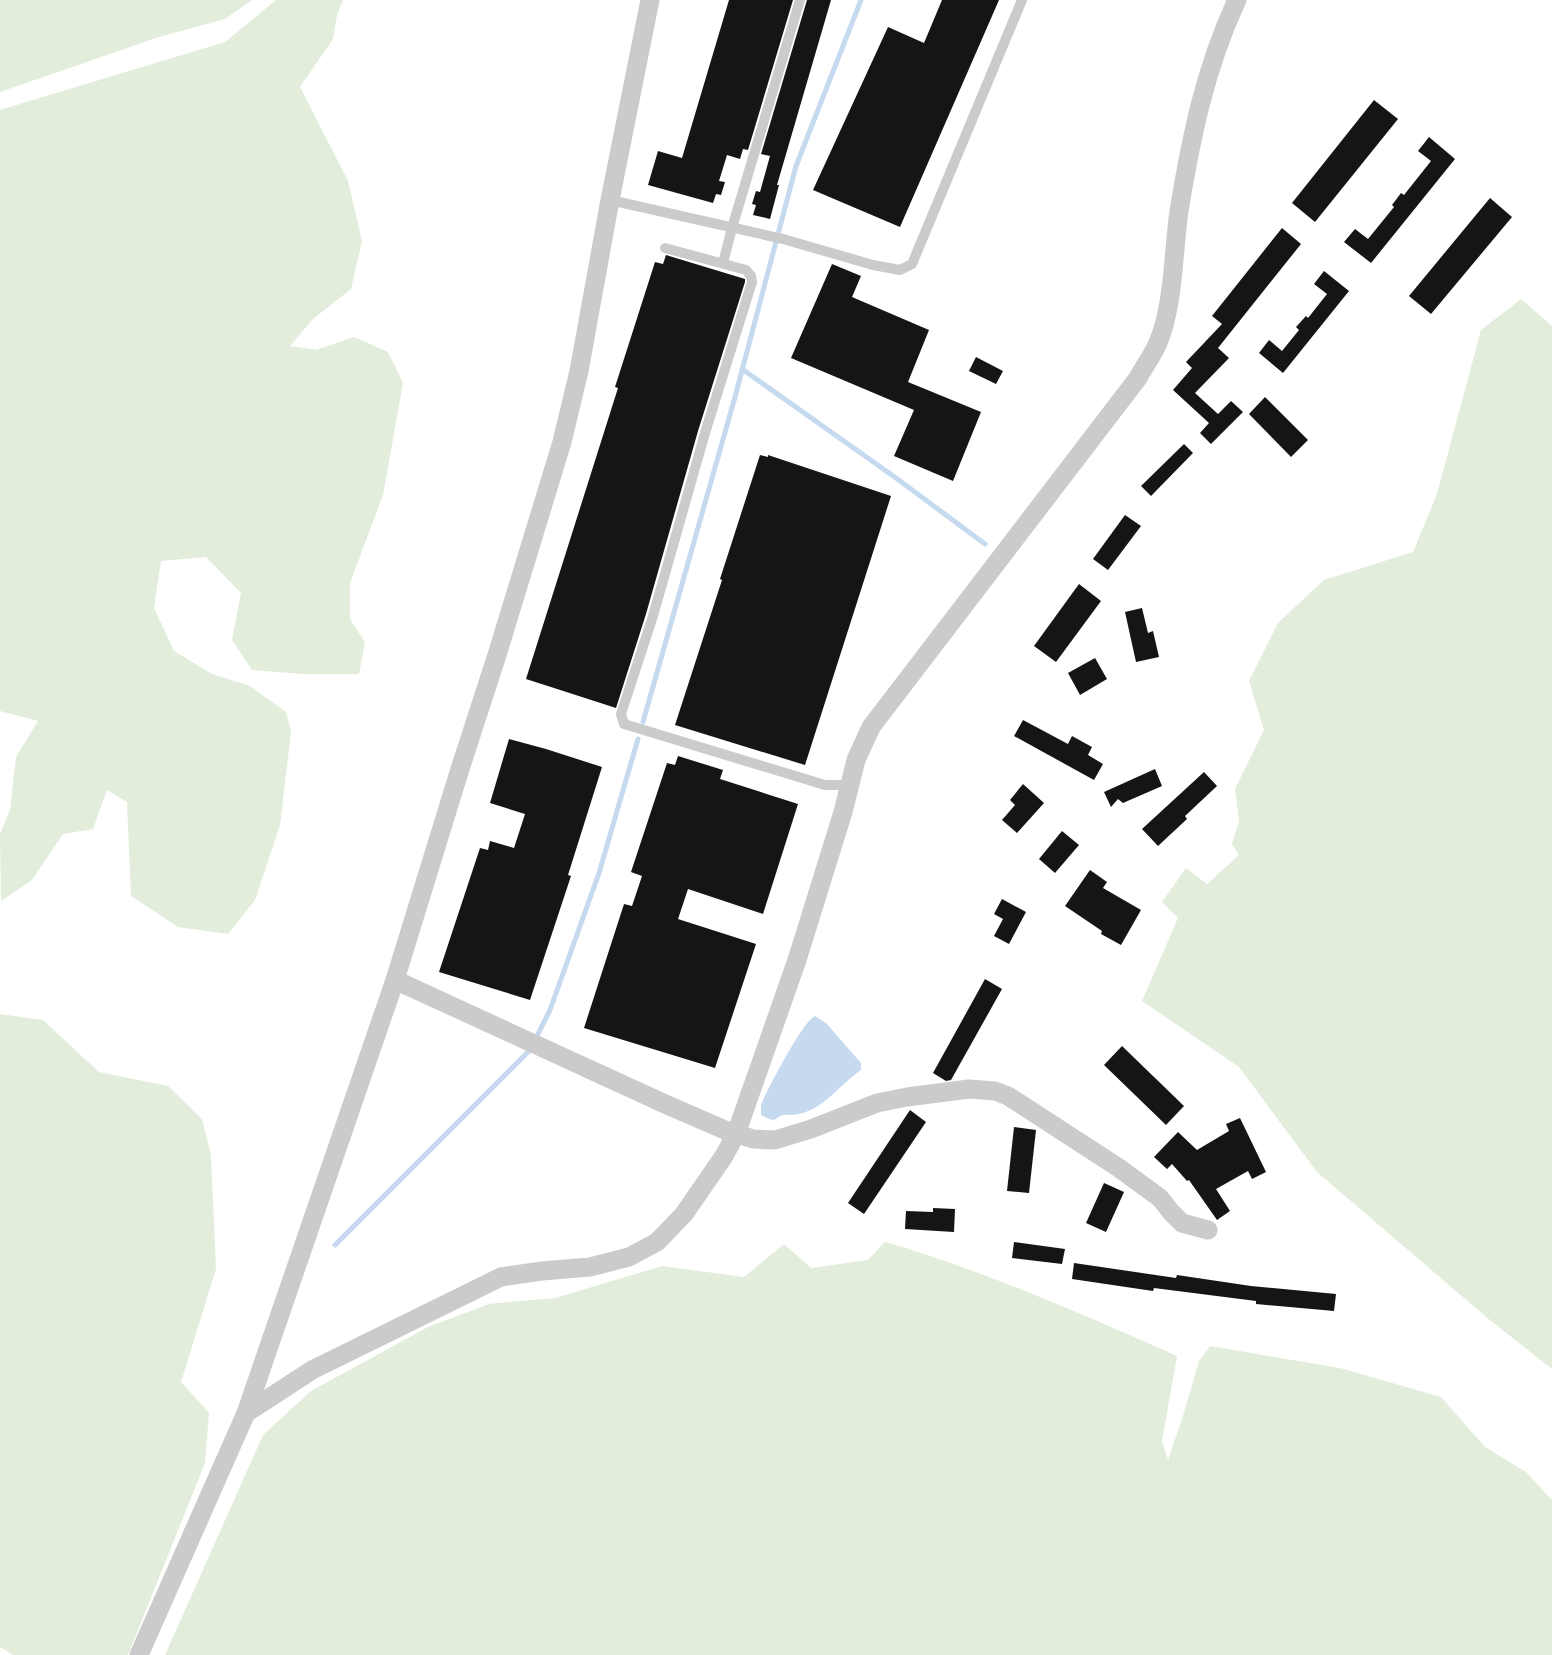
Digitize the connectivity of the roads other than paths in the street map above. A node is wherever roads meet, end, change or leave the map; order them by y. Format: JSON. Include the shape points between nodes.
{"nodes":[{"id":1,"x":650,"y":0,"type":"edge"},
{"id":2,"x":800,"y":0,"type":"edge"},
{"id":3,"x":1022,"y":0,"type":"edge"},
{"id":4,"x":1237,"y":0,"type":"edge"},
{"id":5,"x":610,"y":200,"type":"junction"},
{"id":6,"x":732,"y":228,"type":"junction"},
{"id":7,"x":665,"y":248,"type":"dead end"},
{"id":8,"x":723,"y":263,"type":"junction"},
{"id":9,"x":849,"y":785,"type":"junction"},
{"id":10,"x":395,"y":980,"type":"junction"},
{"id":11,"x":736,"y":1134,"type":"junction"},
{"id":12,"x":1208,"y":1230,"type":"dead end"},
{"id":13,"x":246,"y":1413,"type":"junction"},
{"id":14,"x":139,"y":1655,"type":"edge"}],
"edges":[{"from":1,"to":5,"type":"street"},
{"from":2,"to":6,"type":"lane"},
{"from":3,"to":6,"type":"lane","via":[[912,264],[900,270],[873,266],[783,239]]},
{"from":4,"to":9,"type":"street","via":[[1210,68],[1190,145],[1169,304],[1157,345],[1138,378],[871,727]]},
{"from":5,"to":6,"type":"lane"},
{"from":5,"to":10,"type":"street","via":[[579,371],[562,442]]},
{"from":6,"to":8,"type":"lane"},
{"from":7,"to":8,"type":"lane"},
{"from":8,"to":9,"type":"lane","via":[[746,270],[752,276],[752,282],[622,714],[624,724],[825,786]]},
{"from":9,"to":11,"type":"street","via":[[797,960]]},
{"from":10,"to":11,"type":"street"},
{"from":10,"to":13,"type":"street"},
{"from":11,"to":12,"type":"street","via":[[775,1140],[877,1103],[969,1089],[995,1091],[1008,1096],[1119,1168],[1160,1198],[1182,1223]]},
{"from":11,"to":13,"type":"street","via":[[684,1214],[658,1242],[629,1257],[590,1267],[502,1277],[312,1370]]},
{"from":13,"to":14,"type":"street"}]}
